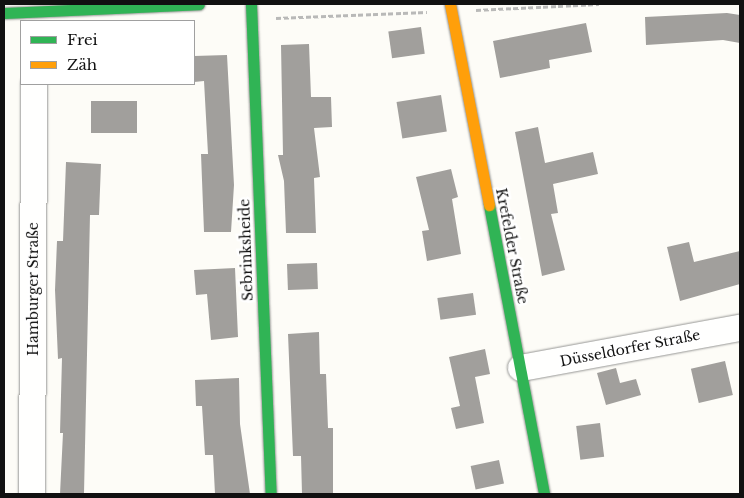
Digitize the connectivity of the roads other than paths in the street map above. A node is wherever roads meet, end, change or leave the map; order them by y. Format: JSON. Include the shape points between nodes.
{"nodes":[{"id":1,"x":199,"y":4,"type":"edge"},
{"id":2,"x":251,"y":4,"type":"edge"},
{"id":3,"x":450,"y":7,"type":"edge"},
{"id":4,"x":4,"y":13,"type":"edge"},
{"id":5,"x":34,"y":17,"type":"edge"},
{"id":6,"x":34,"y":85,"type":"edge"},
{"id":7,"x":740,"y":328,"type":"edge"},
{"id":8,"x":521,"y":368,"type":"junction"},
{"id":9,"x":32,"y":494,"type":"edge"},
{"id":10,"x":271,"y":494,"type":"edge"},
{"id":11,"x":544,"y":494,"type":"edge"}],
"edges":[{"from":1,"to":5,"type":"street"},
{"from":2,"to":10,"type":"street","name":"Sebrinksheide"},
{"from":3,"to":8,"type":"street","name":"Krefelder Straße"},
{"from":4,"to":5,"type":"street"},
{"from":6,"to":9,"type":"street","name":"Hamburger Straße"},
{"from":7,"to":8,"type":"street","name":"Düsseldorfer Straße"},
{"from":8,"to":11,"type":"street","name":"Krefelder Straße"}]}
